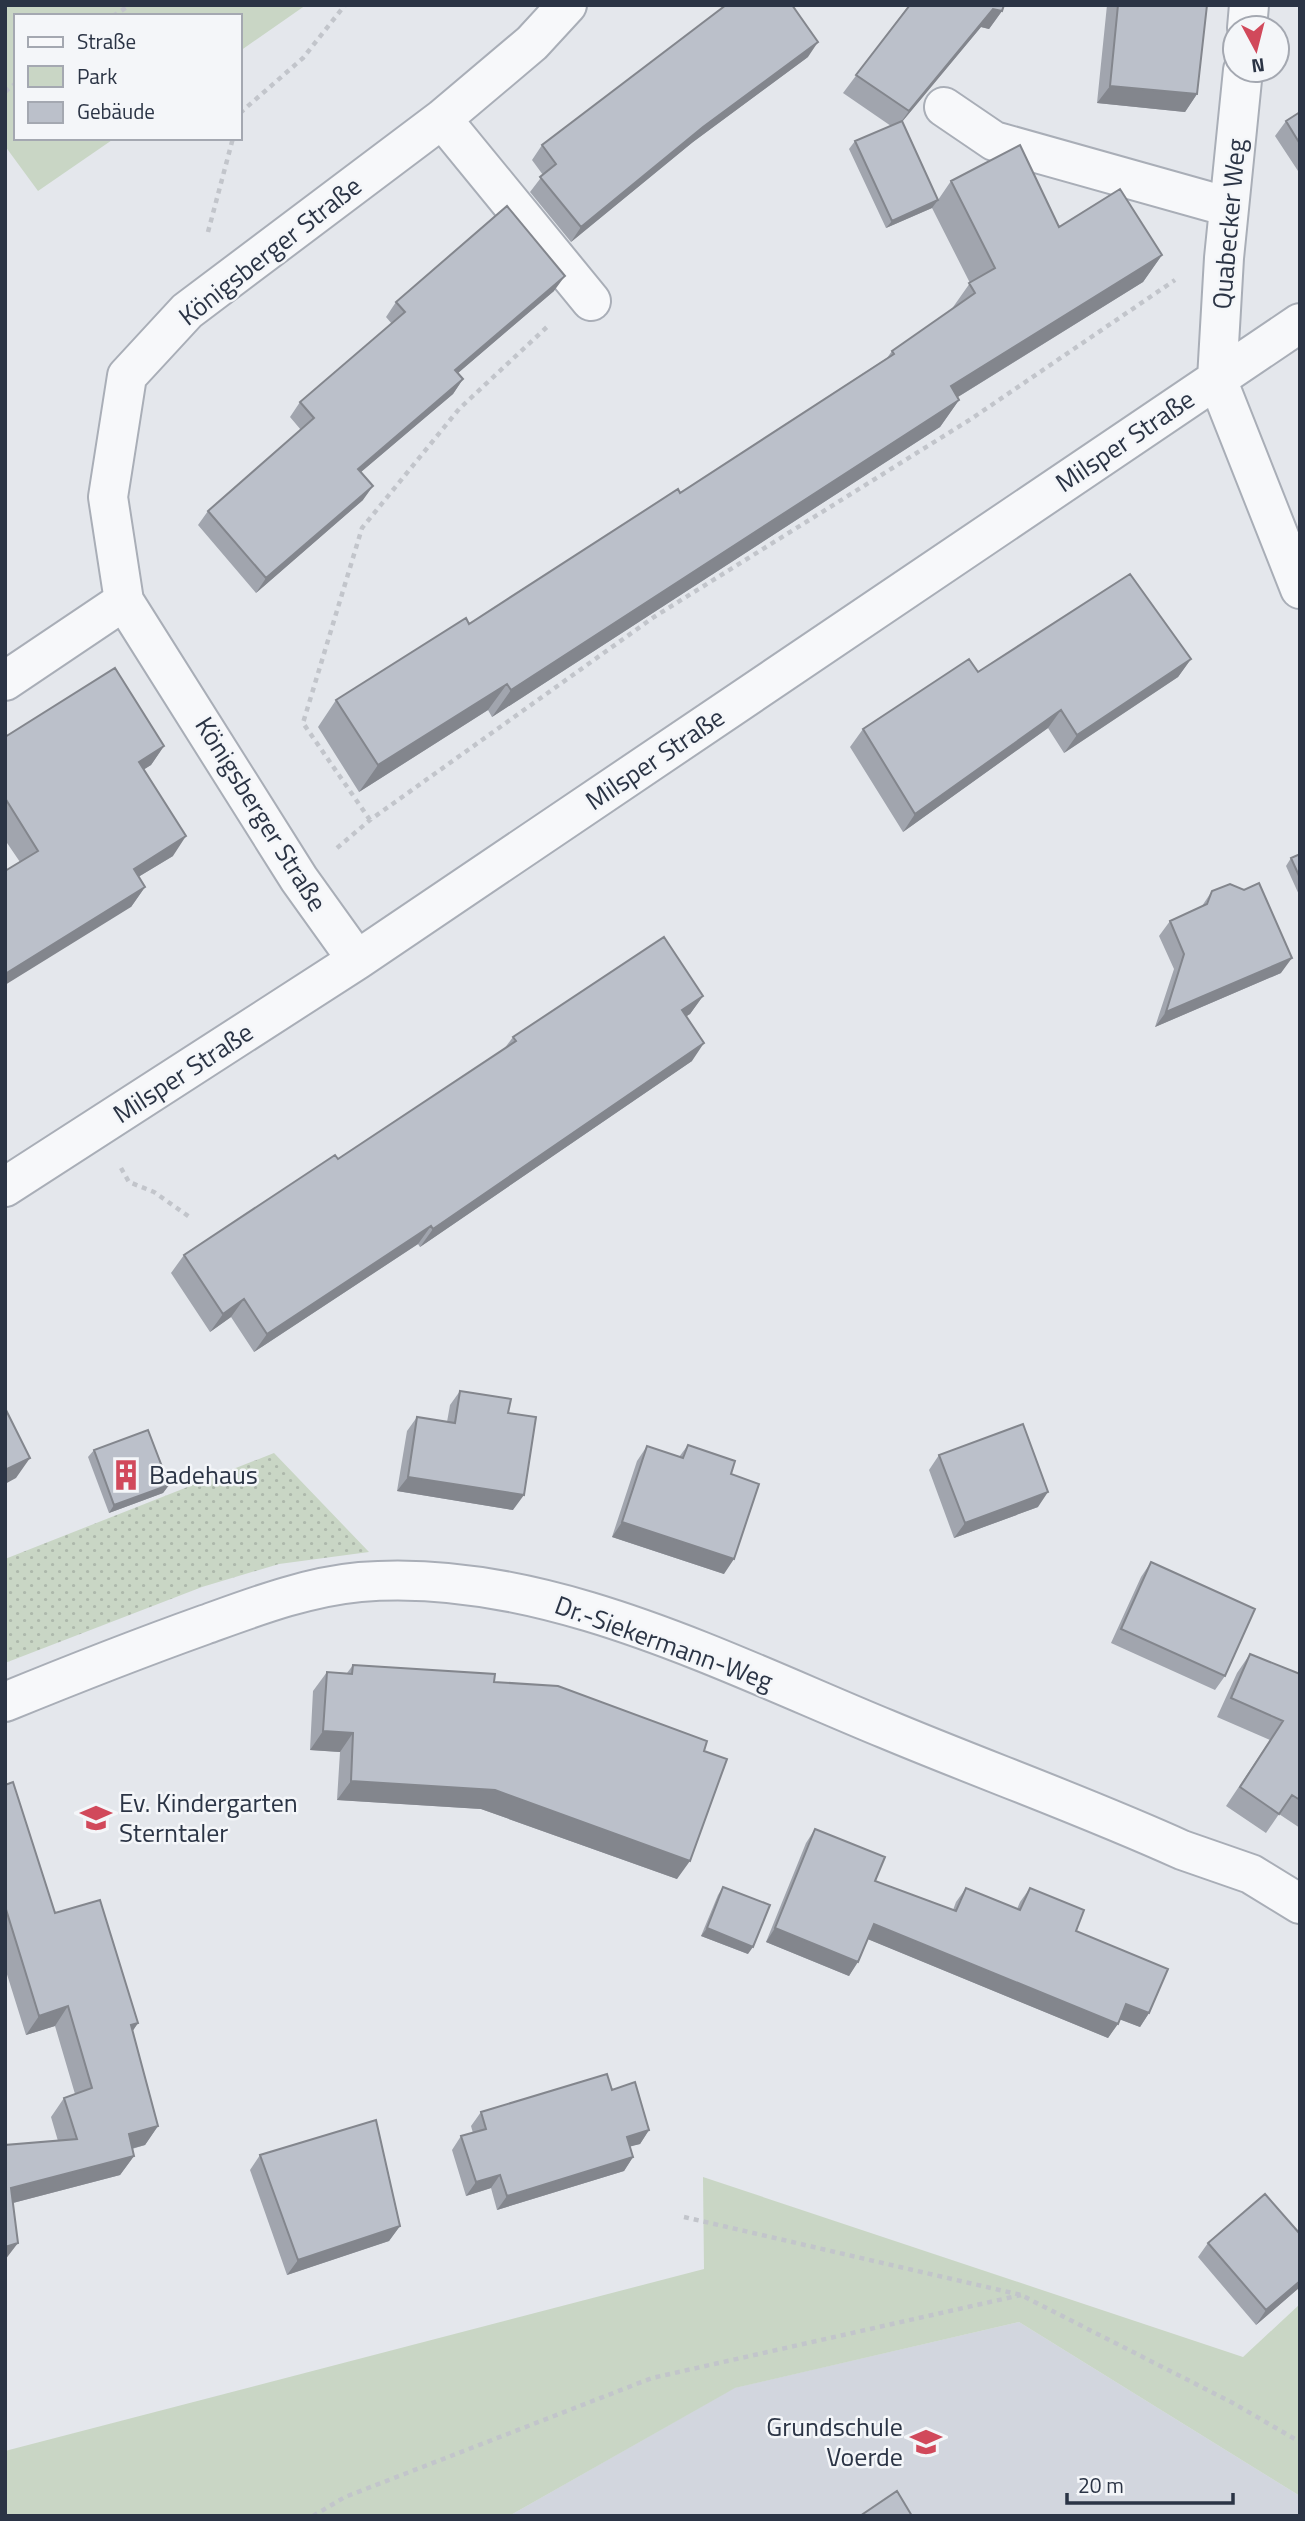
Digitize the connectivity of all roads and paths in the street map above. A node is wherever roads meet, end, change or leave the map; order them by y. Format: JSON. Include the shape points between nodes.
{"nodes":[{"id":1,"x":345,"y":5,"type":"edge"},
{"id":2,"x":567,"y":5,"type":"edge"},
{"id":3,"x":1242,"y":84,"type":"edge"},
{"id":4,"x":944,"y":107,"type":"dead end"},
{"id":5,"x":242,"y":111,"type":"edge"},
{"id":6,"x":442,"y":119,"type":"junction"},
{"id":7,"x":232,"y":140,"type":"edge"},
{"id":8,"x":1229,"y":207,"type":"junction"},
{"id":9,"x":1224,"y":258,"type":"junction"},
{"id":10,"x":587,"y":296,"type":"joint"},
{"id":11,"x":187,"y":311,"type":"junction"},
{"id":12,"x":1300,"y":323,"type":"edge"},
{"id":13,"x":1217,"y":379,"type":"junction"},
{"id":14,"x":1300,"y":589,"type":"edge"},
{"id":15,"x":124,"y":601,"type":"junction"},
{"id":16,"x":5,"y":681,"type":"edge"},
{"id":17,"x":370,"y":820,"type":"junction"},
{"id":18,"x":299,"y":879,"type":"junction"},
{"id":19,"x":358,"y":960,"type":"junction"},
{"id":20,"x":129,"y":1182,"type":"dead end"},
{"id":21,"x":5,"y":1187,"type":"edge"},
{"id":22,"x":191,"y":1218,"type":"dead end"},
{"id":23,"x":5,"y":1702,"type":"edge"},
{"id":24,"x":1300,"y":1904,"type":"edge"},
{"id":25,"x":684,"y":2217,"type":"dead end"},
{"id":26,"x":1021,"y":2295,"type":"junction"},
{"id":27,"x":1300,"y":2442,"type":"edge"},
{"id":28,"x":313,"y":2516,"type":"edge"}],
"edges":[{"from":1,"to":5,"type":"path","via":[[303,58]]},
{"from":2,"to":6,"type":"street","name":"Königsberger Straße","via":[[531,43]]},
{"from":3,"to":8,"type":"street","name":"Quabecker Weg"},
{"from":4,"to":8,"type":"street","via":[[994,141]]},
{"from":6,"to":10,"type":"street"},
{"from":6,"to":11,"type":"street","name":"Königsberger Straße"},
{"from":7,"to":11,"type":"path"},
{"from":8,"to":9,"type":"street","name":"Quabecker Weg"},
{"from":9,"to":13,"type":"street","name":"Quabecker Weg"},
{"from":9,"to":17,"type":"path","via":[[1166,284],[971,419],[654,617]]},
{"from":10,"to":17,"type":"path","via":[[459,409],[362,528],[303,723]]},
{"from":11,"to":15,"type":"street","name":"Königsberger Straße","via":[[127,376],[108,497]]},
{"from":12,"to":13,"type":"street","name":"Milsper Straße"},
{"from":13,"to":14,"type":"street"},
{"from":13,"to":19,"type":"street","name":"Milsper Straße"},
{"from":15,"to":16,"type":"street"},
{"from":15,"to":18,"type":"street","name":"Königsberger Straße"},
{"from":17,"to":18,"type":"path"},
{"from":18,"to":19,"type":"street","name":"Königsberger Straße"},
{"from":19,"to":21,"type":"street","name":"Milsper Straße"},
{"from":20,"to":22,"type":"path","via":[[154,1192]]},
{"from":23,"to":24,"type":"street","name":"Dr.-Siekermann-Weg","via":[[276,1599],[358,1582],[424,1581],[489,1587],[550,1601],[648,1633],[1251,1874]]},
{"from":25,"to":26,"type":"path"},
{"from":26,"to":27,"type":"path"},
{"from":26,"to":28,"type":"path","via":[[652,2378],[345,2497]]}]}
